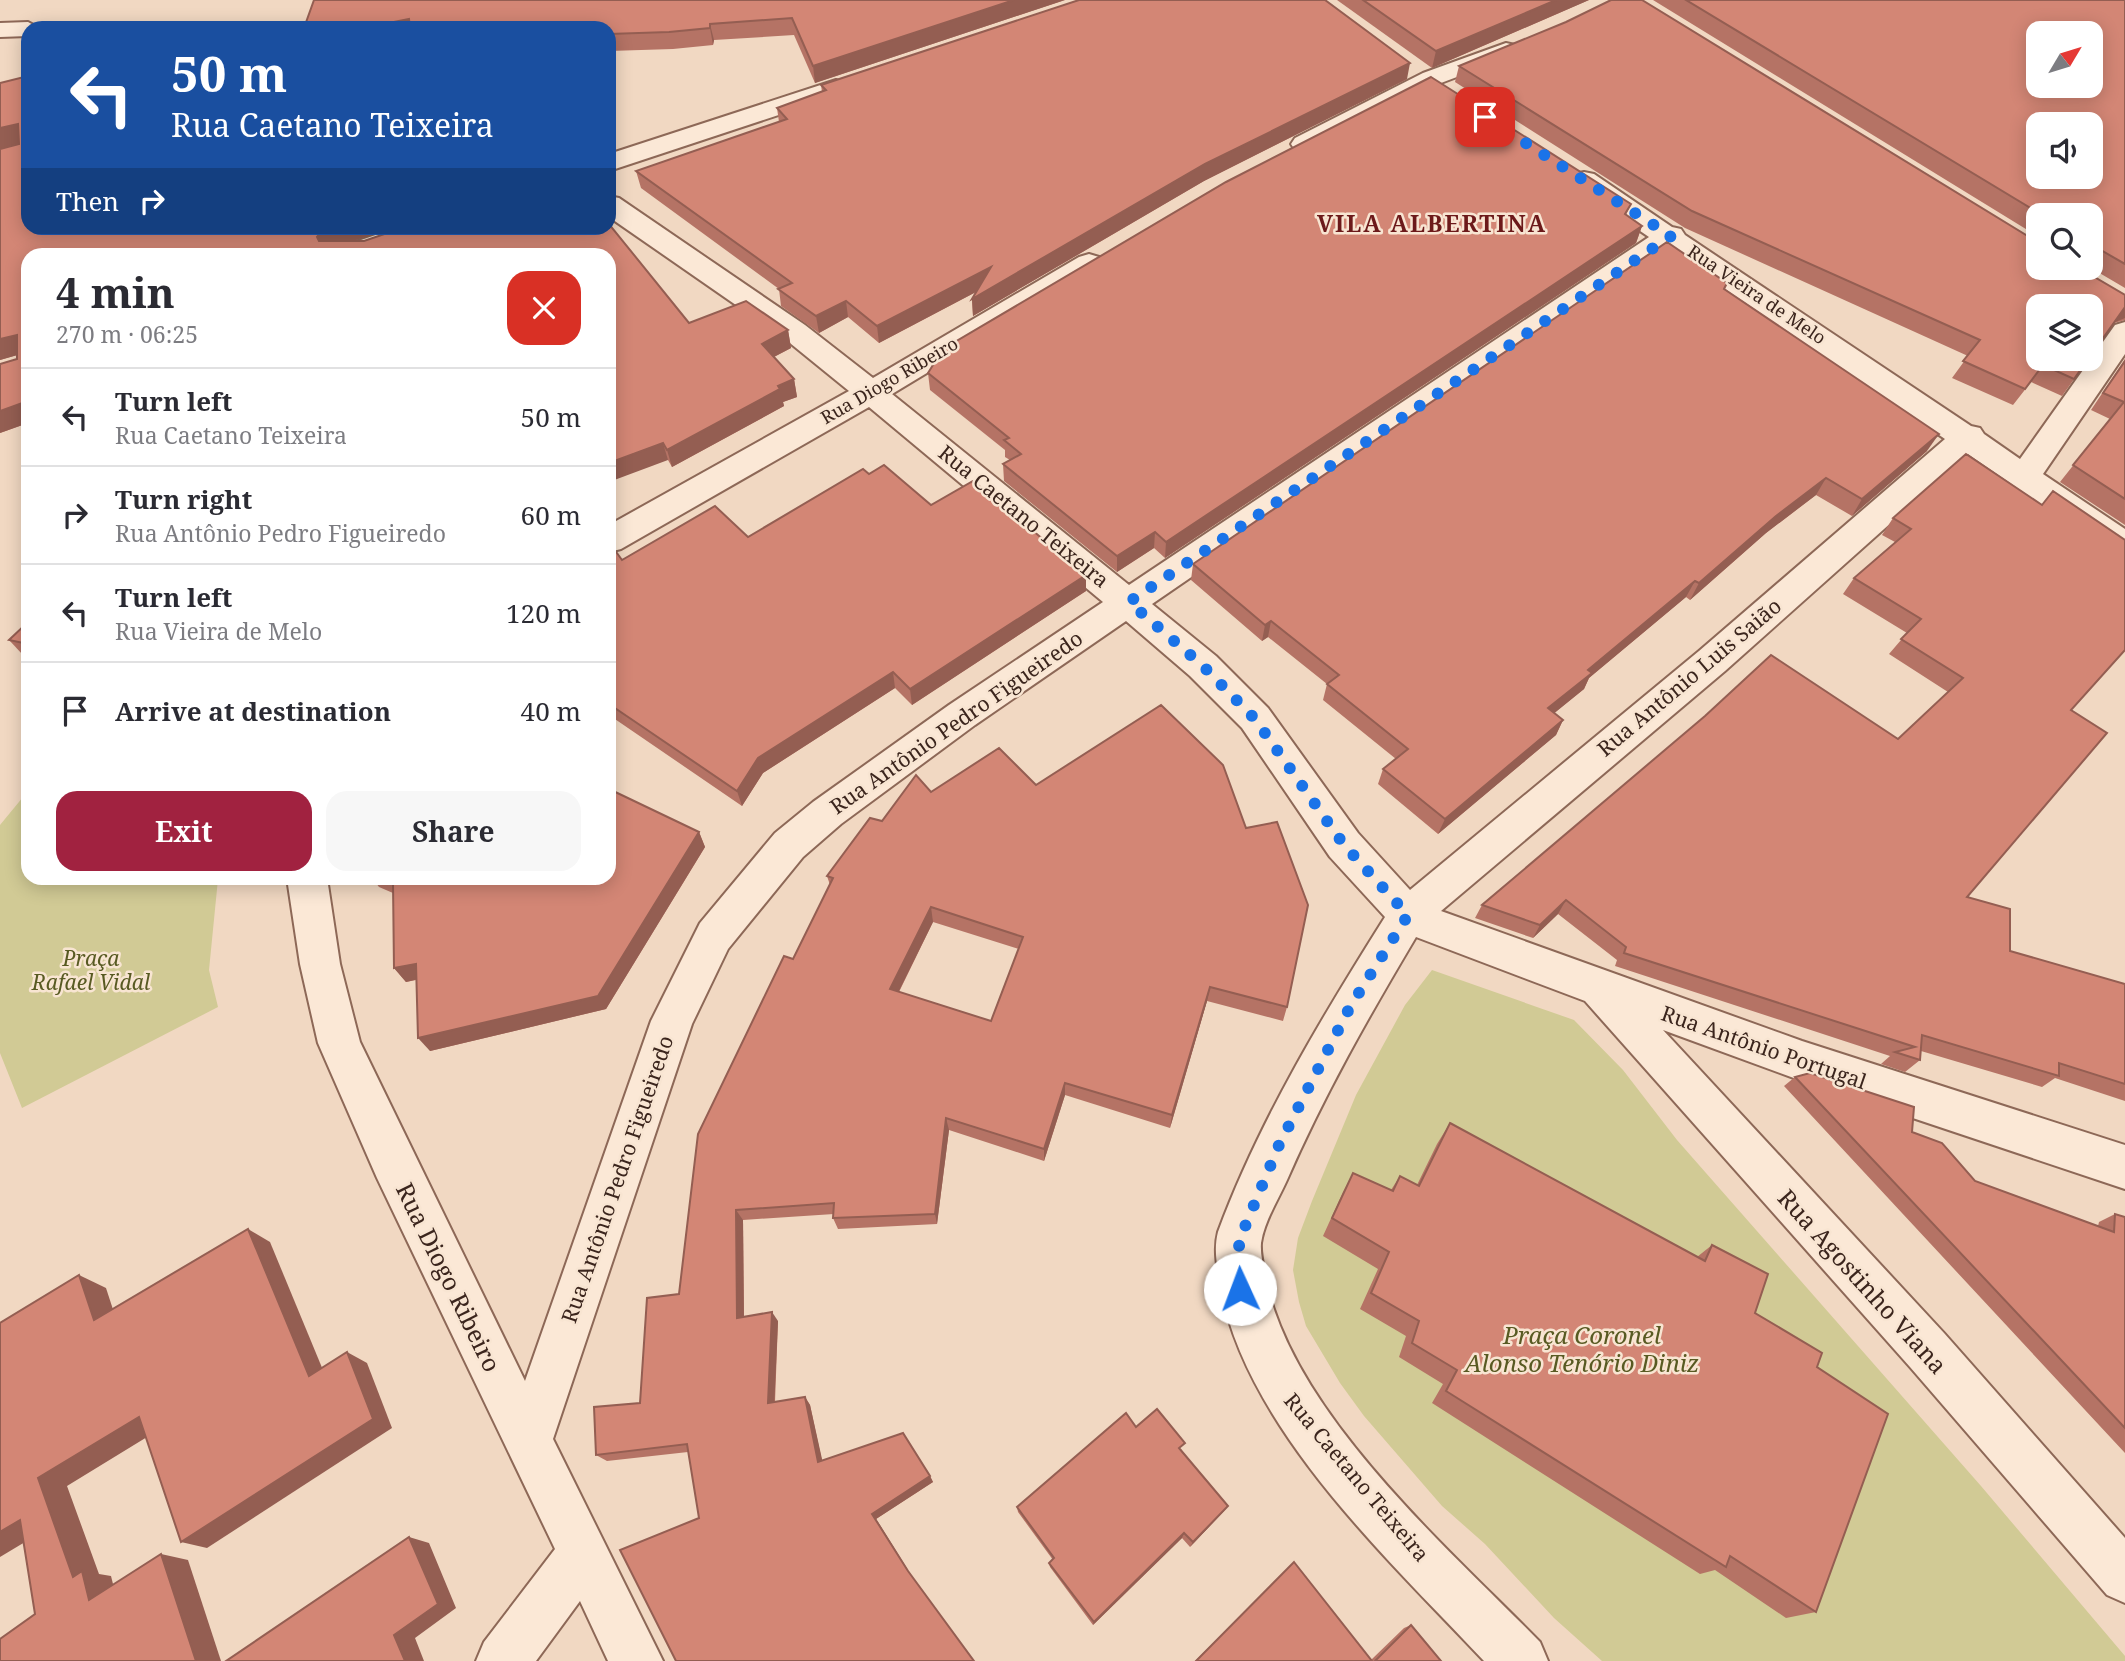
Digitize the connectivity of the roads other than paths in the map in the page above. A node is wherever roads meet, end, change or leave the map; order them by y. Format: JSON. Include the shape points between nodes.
{"nodes":[{"id":1,"x":21,"y":29,"type":"edge"},
{"id":2,"x":0,"y":30,"type":"edge"},
{"id":3,"x":1531,"y":40,"type":"edge"},
{"id":4,"x":1399,"y":60,"type":"edge"},
{"id":5,"x":861,"y":79,"type":"edge"},
{"id":6,"x":1439,"y":87,"type":"junction"},
{"id":7,"x":1284,"y":155,"type":"edge"},
{"id":8,"x":616,"y":161,"type":"edge"},
{"id":9,"x":1566,"y":168,"type":"edge"},
{"id":10,"x":616,"y":209,"type":"edge"},
{"id":11,"x":402,"y":235,"type":"edge"},
{"id":12,"x":1671,"y":236,"type":"junction"},
{"id":13,"x":1118,"y":246,"type":"edge"},
{"id":14,"x":365,"y":248,"type":"edge"},
{"id":15,"x":2125,"y":332,"type":"edge"},
{"id":16,"x":872,"y":392,"type":"junction"},
{"id":17,"x":1969,"y":436,"type":"junction"},
{"id":18,"x":2025,"y":476,"type":"junction"},
{"id":19,"x":616,"y":536,"type":"edge"},
{"id":20,"x":2125,"y":545,"type":"edge"},
{"id":21,"x":1129,"y":602,"type":"junction"},
{"id":22,"x":306,"y":885,"type":"edge"},
{"id":23,"x":1408,"y":915,"type":"junction"},
{"id":24,"x":1598,"y":988,"type":"junction"},
{"id":25,"x":2125,"y":1167,"type":"edge"},
{"id":26,"x":528,"y":1441,"type":"junction"},
{"id":27,"x":583,"y":1554,"type":"junction"},
{"id":28,"x":2125,"y":1577,"type":"edge"},
{"id":29,"x":503,"y":1661,"type":"edge"},
{"id":30,"x":636,"y":1661,"type":"edge"},
{"id":31,"x":1521,"y":1661,"type":"edge"}],
"edges":[{"from":1,"to":2,"type":"street"},
{"from":3,"to":6,"type":"street"},
{"from":4,"to":6,"type":"street"},
{"from":5,"to":8,"type":"street"},
{"from":6,"to":7,"type":"street"},
{"from":9,"to":12,"type":"street","name":"Rua Vieira de Melo"},
{"from":10,"to":16,"type":"street","name":"Rua Caetano Teixeira","via":[[702,265]]},
{"from":11,"to":14,"type":"street"},
{"from":12,"to":17,"type":"street","name":"Rua Vieira de Melo"},
{"from":12,"to":21,"type":"street","name":"Rua Antônio Pedro Figueiredo"},
{"from":13,"to":16,"type":"street","name":"Rua Diogo Ribeiro"},
{"from":15,"to":18,"type":"street"},
{"from":16,"to":19,"type":"street","name":"Rua Diogo Ribeiro"},
{"from":16,"to":21,"type":"street","name":"Rua Caetano Teixeira"},
{"from":17,"to":18,"type":"street","name":"Rua Vieira de Melo"},
{"from":17,"to":23,"type":"street","name":"Rua Antônio Luis Saião","via":[[1712,661]]},
{"from":18,"to":20,"type":"street","name":"Rua Vieira de Melo"},
{"from":21,"to":23,"type":"street","name":"Rua Caetano Teixeira","via":[[1255,719],[1344,845]]},
{"from":21,"to":26,"type":"street","name":"Rua Antônio Pedro Figueiredo","via":[[827,813],[789,845],[714,936],[672,1021]]},
{"from":22,"to":26,"type":"street","name":"Rua Diogo Ribeiro","via":[[339,1043]]},
{"from":23,"to":24,"type":"street","name":"Rua Antônio Portugal"},
{"from":23,"to":31,"type":"street","name":"Rua Caetano Teixeira","via":[[1350,1007],[1279,1145],[1239,1241],[1240,1289],[1256,1339],[1293,1405],[1383,1514]]},
{"from":24,"to":25,"type":"street","name":"Rua Antônio Portugal","via":[[1801,1061]]},
{"from":24,"to":28,"type":"street","name":"Rua Agostinho Viana","via":[[1927,1350]]},
{"from":26,"to":27,"type":"street","name":"Rua Diogo Ribeiro"},
{"from":27,"to":29,"type":"street"},
{"from":27,"to":30,"type":"street","name":"Rua Diogo Ribeiro"}]}
